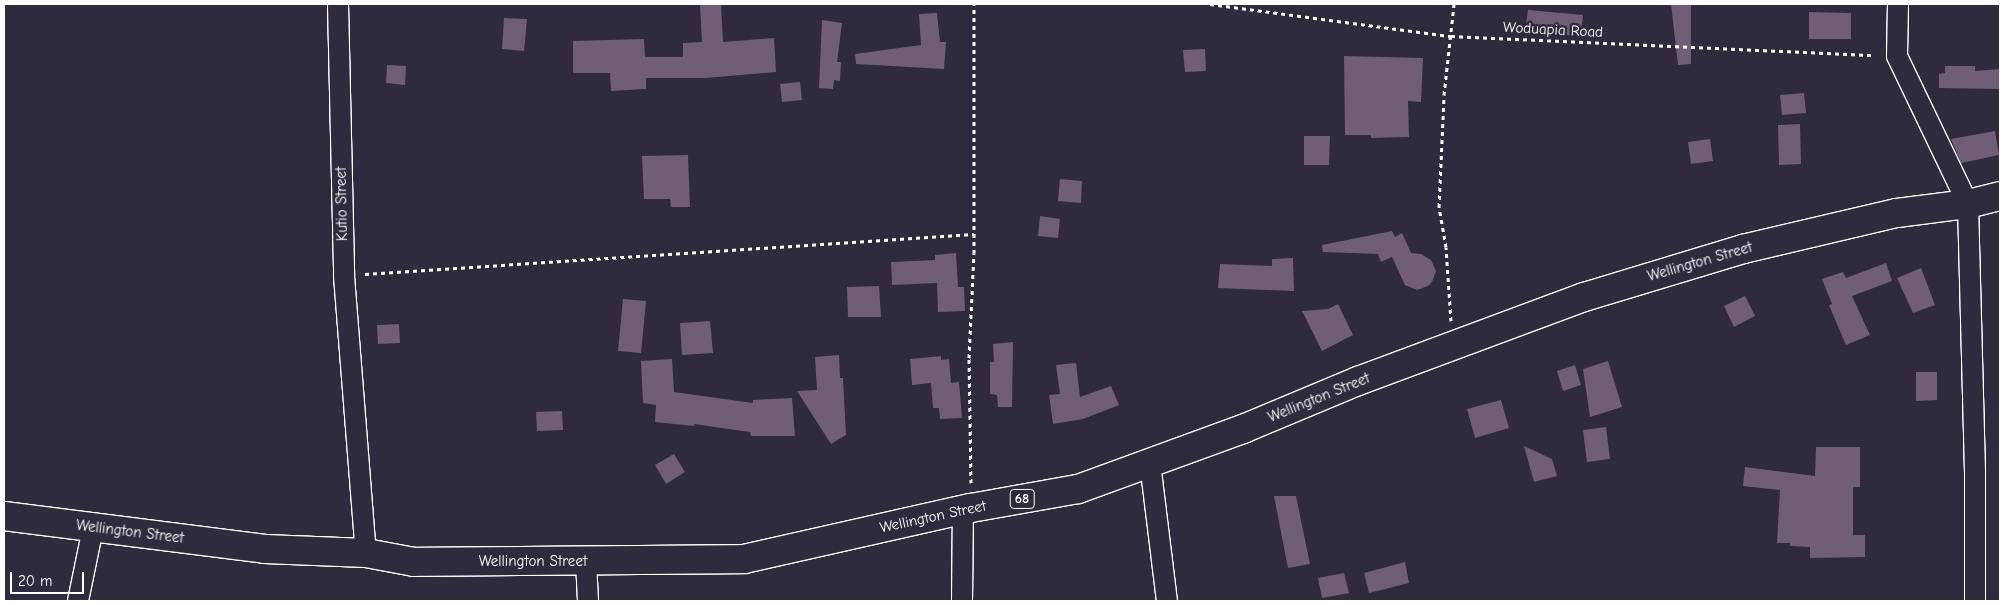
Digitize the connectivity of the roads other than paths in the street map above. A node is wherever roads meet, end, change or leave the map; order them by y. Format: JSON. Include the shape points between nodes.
{"nodes":[{"id":1,"x":338,"y":4,"type":"edge"},
{"id":2,"x":1898,"y":4,"type":"edge"},
{"id":3,"x":2000,"y":196,"type":"edge"},
{"id":4,"x":1968,"y":204,"type":"junction"},
{"id":5,"x":1150,"y":463,"type":"junction"},
{"id":6,"x":967,"y":509,"type":"junction"},
{"id":7,"x":4,"y":516,"type":"edge"},
{"id":8,"x":93,"y":528,"type":"junction"},
{"id":9,"x":366,"y":553,"type":"junction"},
{"id":10,"x":586,"y":562,"type":"junction"},
{"id":11,"x":78,"y":601,"type":"edge"},
{"id":12,"x":588,"y":601,"type":"edge"},
{"id":13,"x":962,"y":601,"type":"edge"},
{"id":14,"x":1167,"y":601,"type":"edge"},
{"id":15,"x":1975,"y":601,"type":"edge"}],
"edges":[{"from":1,"to":9,"type":"street","name":"Kutio Street","via":[[344,276]]},
{"from":2,"to":4,"type":"street","via":[[1898,56]]},
{"from":3,"to":4,"type":"main road","name":"Wellington Street","number":"68"},
{"from":4,"to":5,"type":"main road","name":"Wellington Street","number":"68","via":[[1897,213],[1743,249],[1584,297]]},
{"from":4,"to":15,"type":"street"},
{"from":5,"to":6,"type":"main road","name":"Wellington Street","number":"68","via":[[1078,489]]},
{"from":5,"to":14,"type":"street"},
{"from":6,"to":10,"type":"main road","name":"Wellington Street","number":"68","via":[[744,560]]},
{"from":6,"to":13,"type":"street"},
{"from":7,"to":8,"type":"main road","name":"Wellington Street","number":"68"},
{"from":8,"to":9,"type":"main road","name":"Wellington Street","number":"68","via":[[265,549]]},
{"from":8,"to":11,"type":"street"},
{"from":9,"to":10,"type":"main road","name":"Wellington Street","number":"68","via":[[414,562]]},
{"from":10,"to":12,"type":"street"}]}
